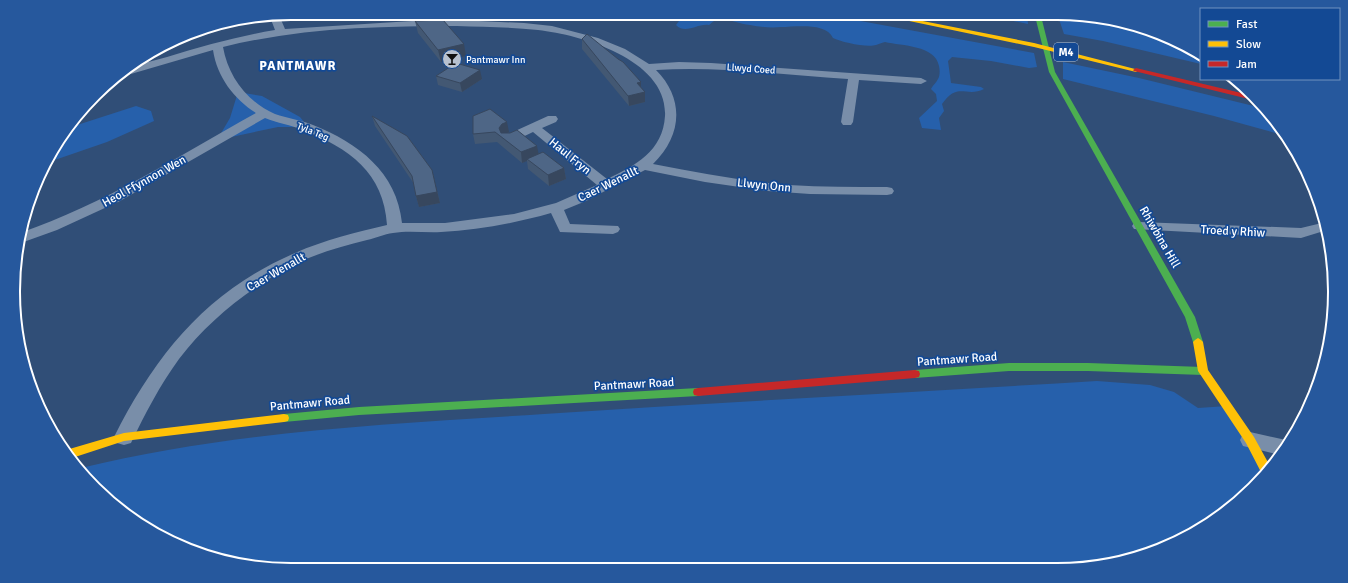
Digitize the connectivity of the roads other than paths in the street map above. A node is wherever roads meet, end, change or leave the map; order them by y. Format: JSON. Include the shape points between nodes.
{"nodes":[{"id":1,"x":909,"y":20,"type":"edge"},
{"id":2,"x":1039,"y":20,"type":"edge"},
{"id":3,"x":277,"y":21,"type":"edge"},
{"id":4,"x":281,"y":32,"type":"junction"},
{"id":5,"x":1032,"y":33,"type":"dead end"},
{"id":6,"x":1054,"y":38,"type":"dead end"},
{"id":7,"x":218,"y":46,"type":"junction"},
{"id":8,"x":648,"y":67,"type":"junction"},
{"id":9,"x":136,"y":70,"type":"edge"},
{"id":10,"x":854,"y":76,"type":"junction"},
{"id":11,"x":921,"y":81,"type":"dead end"},
{"id":12,"x":1244,"y":96,"type":"edge"},
{"id":13,"x":265,"y":114,"type":"junction"},
{"id":14,"x":552,"y":119,"type":"dead end"},
{"id":15,"x":847,"y":122,"type":"dead end"},
{"id":16,"x":535,"y":128,"type":"junction"},
{"id":17,"x":508,"y":139,"type":"edge"},
{"id":18,"x":643,"y":166,"type":"junction"},
{"id":19,"x":606,"y":185,"type":"junction"},
{"id":20,"x":887,"y":191,"type":"dead end"},
{"id":21,"x":556,"y":208,"type":"junction"},
{"id":22,"x":1139,"y":226,"type":"junction"},
{"id":23,"x":395,"y":228,"type":"junction"},
{"id":24,"x":1320,"y":228,"type":"edge"},
{"id":25,"x":613,"y":229,"type":"dead end"},
{"id":26,"x":26,"y":236,"type":"edge"},
{"id":27,"x":1203,"y":371,"type":"junction"},
{"id":28,"x":124,"y":437,"type":"junction"},
{"id":29,"x":1250,"y":440,"type":"junction"},
{"id":30,"x":1279,"y":446,"type":"edge"},
{"id":31,"x":73,"y":453,"type":"edge"},
{"id":32,"x":1264,"y":467,"type":"edge"}],
"edges":[{"from":1,"to":12,"type":"main road","number":"M4","via":[[1034,45]]},
{"from":2,"to":22,"type":"main road","name":"Rhiwbina Hill","via":[[1052,72]]},
{"from":3,"to":4,"type":"street"},
{"from":4,"to":7,"type":"street","name":"Caer Wenallt"},
{"from":4,"to":8,"type":"street","name":"Caer Wenallt","via":[[388,24],[529,26],[555,29],[602,43]]},
{"from":5,"to":6,"type":"main road","number":"M4"},
{"from":7,"to":9,"type":"street","name":"Caer Wenallt"},
{"from":7,"to":13,"type":"street","name":"Tyla Teg","via":[[223,69],[238,92]]},
{"from":8,"to":10,"type":"street","name":"Llwyd Coed","via":[[711,66]]},
{"from":8,"to":18,"type":"street","name":"Caer Wenallt","via":[[663,84],[670,102],[671,119],[658,151]]},
{"from":10,"to":11,"type":"street","name":"Llwyd Coed"},
{"from":10,"to":15,"type":"street"},
{"from":13,"to":23,"type":"street","name":"Tyla Teg","via":[[331,138],[369,164],[390,196]]},
{"from":13,"to":26,"type":"street","name":"Heol Ffynnon Wen","via":[[115,198]]},
{"from":14,"to":16,"type":"street","name":"Haul Fryn"},
{"from":16,"to":17,"type":"street","name":"Haul Fryn"},
{"from":16,"to":19,"type":"street","name":"Haul Fryn"},
{"from":18,"to":19,"type":"street","name":"Caer Wenallt"},
{"from":18,"to":20,"type":"street","name":"Llwyn Onn","via":[[678,174],[749,184],[809,190]]},
{"from":19,"to":21,"type":"street","name":"Caer Wenallt"},
{"from":21,"to":23,"type":"street","name":"Caer Wenallt","via":[[475,224]]},
{"from":21,"to":25,"type":"street","via":[[565,229]]},
{"from":22,"to":24,"type":"street","name":"Troed y Rhiw","via":[[1301,233]]},
{"from":22,"to":27,"type":"main road","name":"Rhiwbina Hill","via":[[1190,318],[1196,334]]},
{"from":23,"to":28,"type":"street","name":"Caer Wenallt","via":[[338,242],[307,253],[281,266],[219,308],[196,328],[163,368]]},
{"from":27,"to":28,"type":"main road","name":"Pantmawr Road","via":[[1009,367],[686,393],[359,411]]},
{"from":27,"to":29,"type":"main road","name":"Rhiwbina Hill"},
{"from":28,"to":31,"type":"main road","name":"Pantmawr Road"},
{"from":29,"to":30,"type":"street"},
{"from":29,"to":32,"type":"main road","name":"Rhiwbina Hill"}]}
